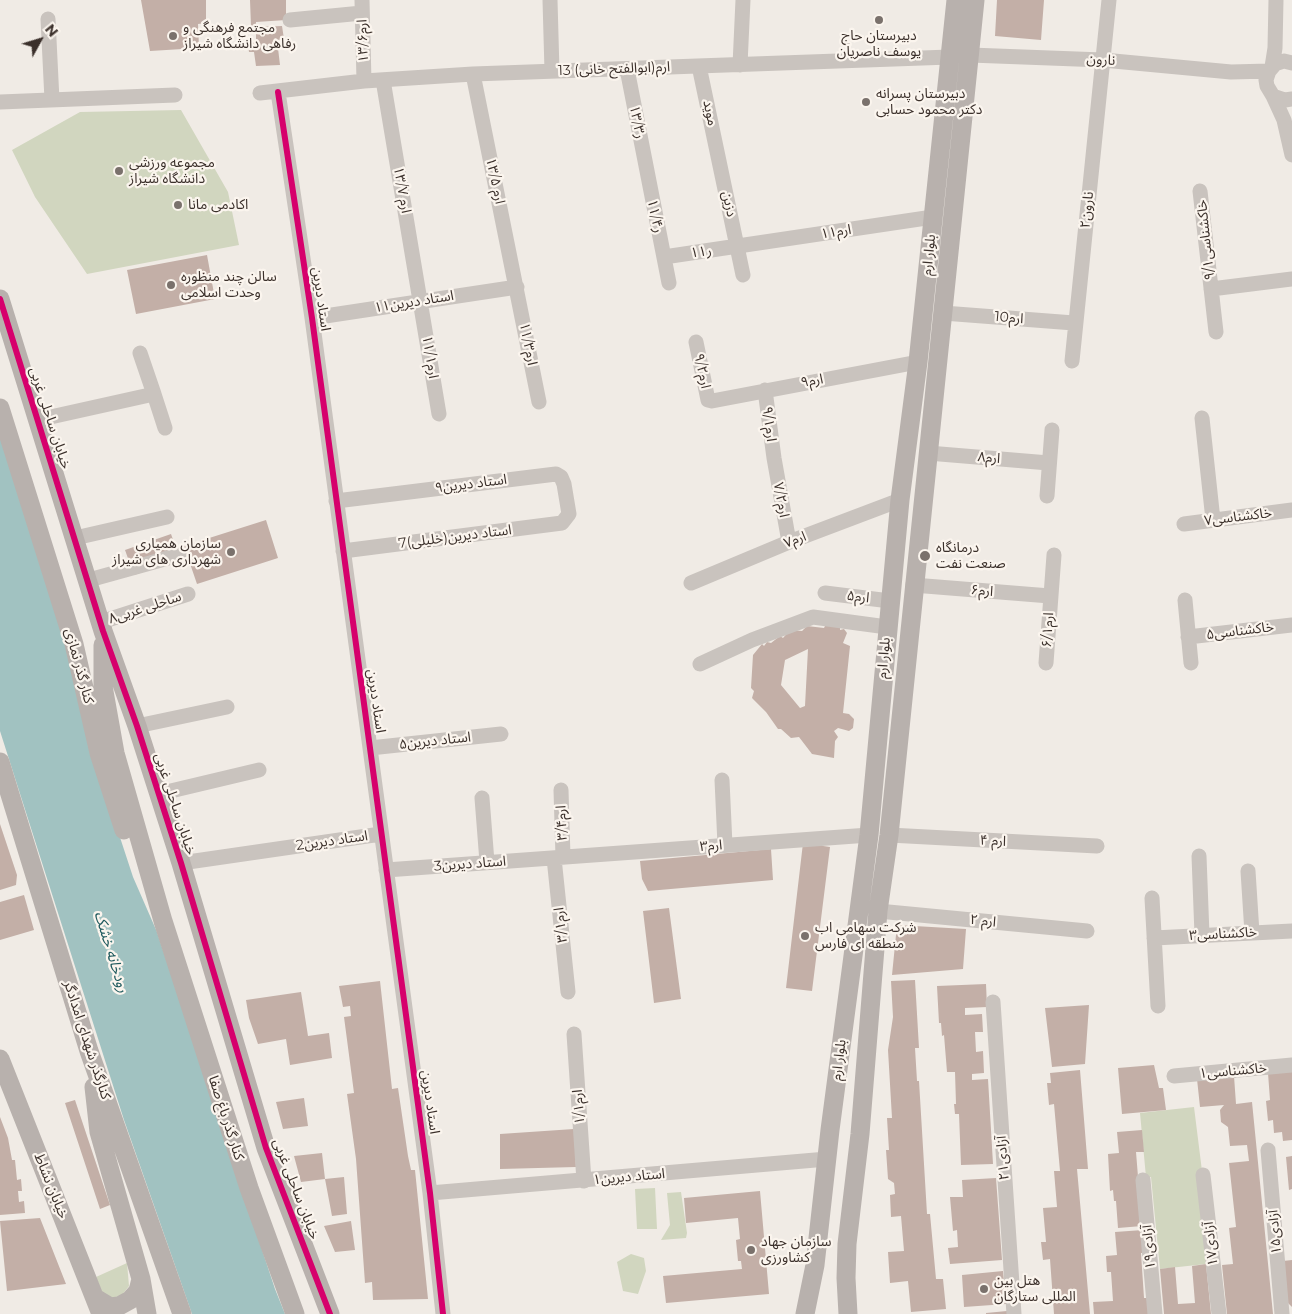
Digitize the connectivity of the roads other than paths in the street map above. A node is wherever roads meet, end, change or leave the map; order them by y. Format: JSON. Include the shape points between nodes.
{"nodes":[{"id":1,"x":550,"y":0,"type":"edge"},
{"id":2,"x":743,"y":0,"type":"edge"},
{"id":3,"x":956,"y":0,"type":"edge"},
{"id":4,"x":975,"y":0,"type":"edge"},
{"id":5,"x":1109,"y":0,"type":"edge"},
{"id":6,"x":1276,"y":0,"type":"edge"},
{"id":7,"x":362,"y":7,"type":"edge"},
{"id":8,"x":48,"y":19,"type":"dead end"},
{"id":9,"x":290,"y":20,"type":"dead end"},
{"id":10,"x":970,"y":55,"type":"junction"},
{"id":11,"x":950,"y":58,"type":"junction"},
{"id":12,"x":1103,"y":60,"type":"junction"},
{"id":13,"x":1292,"y":62,"type":"edge"},
{"id":14,"x":740,"y":65,"type":"junction"},
{"id":15,"x":699,"y":66,"type":"junction"},
{"id":16,"x":627,"y":69,"type":"junction"},
{"id":17,"x":552,"y":71,"type":"junction"},
{"id":18,"x":473,"y":74,"type":"junction"},
{"id":19,"x":383,"y":80,"type":"junction"},
{"id":20,"x":1270,"y":80,"type":"junction"},
{"id":21,"x":364,"y":81,"type":"junction"},
{"id":22,"x":278,"y":92,"type":"junction"},
{"id":23,"x":260,"y":93,"type":"dead end"},
{"id":24,"x":175,"y":95,"type":"dead end"},
{"id":25,"x":1292,"y":99,"type":"edge"},
{"id":26,"x":52,"y":100,"type":"junction"},
{"id":27,"x":0,"y":102,"type":"edge"},
{"id":28,"x":1292,"y":155,"type":"edge"},
{"id":29,"x":720,"y":160,"type":"joint"},
{"id":30,"x":647,"y":176,"type":"joint"},
{"id":31,"x":1200,"y":191,"type":"dead end"},
{"id":32,"x":933,"y":217,"type":"junction"},
{"id":33,"x":739,"y":247,"type":"junction"},
{"id":34,"x":664,"y":256,"type":"junction"},
{"id":35,"x":743,"y":274,"type":"dead end"},
{"id":36,"x":1292,"y":279,"type":"edge"},
{"id":37,"x":669,"y":283,"type":"dead end"},
{"id":38,"x":517,"y":287,"type":"junction"},
{"id":39,"x":1211,"y":289,"type":"junction"},
{"id":40,"x":0,"y":299,"type":"edge"},
{"id":41,"x":422,"y":300,"type":"junction"},
{"id":42,"x":943,"y":313,"type":"junction"},
{"id":43,"x":312,"y":318,"type":"junction"},
{"id":44,"x":1074,"y":324,"type":"junction"},
{"id":45,"x":1216,"y":332,"type":"dead end"},
{"id":46,"x":696,"y":342,"type":"dead end"},
{"id":47,"x":140,"y":353,"type":"dead end"},
{"id":48,"x":1072,"y":361,"type":"dead end"},
{"id":49,"x":917,"y":370,"type":"junction"},
{"id":50,"x":936,"y":381,"type":"junction"},
{"id":51,"x":765,"y":390,"type":"junction"},
{"id":52,"x":154,"y":394,"type":"junction"},
{"id":53,"x":708,"y":400,"type":"joint"},
{"id":54,"x":539,"y":402,"type":"dead end"},
{"id":55,"x":0,"y":408,"type":"edge"},
{"id":56,"x":439,"y":414,"type":"dead end"},
{"id":57,"x":1202,"y":418,"type":"dead end"},
{"id":58,"x":37,"y":420,"type":"junction"},
{"id":59,"x":165,"y":428,"type":"dead end"},
{"id":60,"x":1052,"y":430,"type":"dead end"},
{"id":61,"x":928,"y":453,"type":"junction"},
{"id":62,"x":774,"y":458,"type":"joint"},
{"id":63,"x":1049,"y":463,"type":"junction"},
{"id":64,"x":1047,"y":496,"type":"dead end"},
{"id":65,"x":900,"y":500,"type":"junction"},
{"id":66,"x":336,"y":501,"type":"junction"},
{"id":67,"x":1292,"y":510,"type":"edge"},
{"id":68,"x":167,"y":517,"type":"dead end"},
{"id":69,"x":566,"y":520,"type":"joint"},
{"id":70,"x":1214,"y":520,"type":"junction"},
{"id":71,"x":1184,"y":524,"type":"dead end"},
{"id":72,"x":75,"y":538,"type":"junction"},
{"id":73,"x":789,"y":542,"type":"junction"},
{"id":74,"x":343,"y":551,"type":"junction"},
{"id":75,"x":179,"y":555,"type":"dead end"},
{"id":76,"x":1054,"y":555,"type":"dead end"},
{"id":77,"x":89,"y":580,"type":"junction"},
{"id":78,"x":691,"y":583,"type":"dead end"},
{"id":79,"x":913,"y":585,"type":"junction"},
{"id":80,"x":826,"y":593,"type":"dead end"},
{"id":81,"x":188,"y":594,"type":"dead end"},
{"id":82,"x":1050,"y":596,"type":"junction"},
{"id":83,"x":1184,"y":600,"type":"dead end"},
{"id":84,"x":890,"y":601,"type":"junction"},
{"id":85,"x":1292,"y":625,"type":"edge"},
{"id":86,"x":102,"y":627,"type":"junction"},
{"id":87,"x":887,"y":628,"type":"junction"},
{"id":88,"x":1188,"y":637,"type":"junction"},
{"id":89,"x":1046,"y":663,"type":"dead end"},
{"id":90,"x":1191,"y":663,"type":"dead end"},
{"id":91,"x":700,"y":664,"type":"dead end"},
{"id":92,"x":227,"y":707,"type":"dead end"},
{"id":93,"x":137,"y":726,"type":"junction"},
{"id":94,"x":501,"y":734,"type":"dead end"},
{"id":95,"x":370,"y":748,"type":"junction"},
{"id":96,"x":0,"y":762,"type":"edge"},
{"id":97,"x":259,"y":770,"type":"dead end"},
{"id":98,"x":722,"y":780,"type":"dead end"},
{"id":99,"x":561,"y":790,"type":"dead end"},
{"id":100,"x":158,"y":794,"type":"junction"},
{"id":101,"x":482,"y":798,"type":"dead end"},
{"id":102,"x":381,"y":834,"type":"junction"},
{"id":103,"x":869,"y":834,"type":"junction"},
{"id":104,"x":889,"y":835,"type":"junction"},
{"id":105,"x":725,"y":845,"type":"junction"},
{"id":106,"x":1097,"y":846,"type":"dead end"},
{"id":107,"x":1199,"y":856,"type":"dead end"},
{"id":108,"x":558,"y":857,"type":"junction"},
{"id":109,"x":487,"y":862,"type":"junction"},
{"id":110,"x":180,"y":863,"type":"junction"},
{"id":111,"x":386,"y":870,"type":"junction"},
{"id":112,"x":1248,"y":871,"type":"dead end"},
{"id":113,"x":1152,"y":898,"type":"dead end"},
{"id":114,"x":878,"y":911,"type":"junction"},
{"id":115,"x":163,"y":921,"type":"junction"},
{"id":116,"x":1087,"y":931,"type":"dead end"},
{"id":117,"x":1292,"y":931,"type":"edge"},
{"id":118,"x":1252,"y":933,"type":"junction"},
{"id":119,"x":1202,"y":935,"type":"junction"},
{"id":120,"x":1154,"y":938,"type":"junction"},
{"id":121,"x":568,"y":992,"type":"dead end"},
{"id":122,"x":992,"y":1002,"type":"dead end"},
{"id":123,"x":1158,"y":1006,"type":"dead end"},
{"id":124,"x":574,"y":1034,"type":"dead end"},
{"id":125,"x":89,"y":1051,"type":"junction"},
{"id":126,"x":1292,"y":1066,"type":"edge"},
{"id":127,"x":2,"y":1068,"type":"edge"},
{"id":128,"x":1174,"y":1076,"type":"dead end"},
{"id":129,"x":1268,"y":1150,"type":"dead end"},
{"id":130,"x":827,"y":1159,"type":"junction"},
{"id":131,"x":1203,"y":1175,"type":"dead end"},
{"id":132,"x":1143,"y":1180,"type":"dead end"},
{"id":133,"x":584,"y":1181,"type":"junction"},
{"id":134,"x":430,"y":1193,"type":"junction"},
{"id":135,"x":141,"y":1278,"type":"junction"},
{"id":136,"x":98,"y":1306,"type":"edge"},
{"id":137,"x":805,"y":1313,"type":"edge"},
{"id":138,"x":147,"y":1314,"type":"edge"},
{"id":139,"x":182,"y":1314,"type":"edge"},
{"id":140,"x":295,"y":1314,"type":"edge"},
{"id":141,"x":330,"y":1314,"type":"edge"},
{"id":142,"x":443,"y":1314,"type":"edge"},
{"id":143,"x":848,"y":1314,"type":"edge"},
{"id":144,"x":1014,"y":1314,"type":"edge"},
{"id":145,"x":1155,"y":1314,"type":"edge"},
{"id":146,"x":1219,"y":1314,"type":"edge"},
{"id":147,"x":1282,"y":1314,"type":"edge"}],
"edges":[{"from":1,"to":17,"type":"street"},
{"from":2,"to":14,"type":"street"},
{"from":3,"to":11,"type":"main road","name":"بلوار ارم"},
{"from":4,"to":10,"type":"main road","name":"بلوار ارم"},
{"from":5,"to":12,"type":"street","name":"نارون۲"},
{"from":6,"to":13,"type":"street","via":[[1280,28]]},
{"from":6,"to":20,"type":"street","via":[[1275,48]]},
{"from":7,"to":9,"type":"street"},
{"from":7,"to":21,"type":"street","name":"۱۳/۶ارم"},
{"from":8,"to":26,"type":"street"},
{"from":10,"to":12,"type":"street","name":"نارون"},
{"from":10,"to":42,"type":"main road","name":"بلوار ارم"},
{"from":11,"to":14,"type":"street","name":"13 ارم(ابوالفتح خانی)"},
{"from":11,"to":32,"type":"main road","name":"بلوار ارم"},
{"from":12,"to":20,"type":"street","name":"نارون","via":[[1231,72]]},
{"from":12,"to":44,"type":"street","name":"نارون۲"},
{"from":13,"to":20,"type":"street","via":[[1279,62]]},
{"from":14,"to":15,"type":"street","name":"13 ارم(ابوالفتح خانی)"},
{"from":15,"to":16,"type":"street","name":"13 ارم(ابوالفتح خانی)"},
{"from":15,"to":29,"type":"street","name":"موید"},
{"from":16,"to":17,"type":"street","name":"13 ارم(ابوالفتح خانی)"},
{"from":16,"to":30,"type":"street","name":"۱۳/۳ر"},
{"from":17,"to":18,"type":"street","name":"13 ارم(ابوالفتح خانی)"},
{"from":18,"to":19,"type":"street","name":"13 ارم(ابوالفتح خانی)"},
{"from":18,"to":38,"type":"street","name":"۱۳/۵ ارم"},
{"from":19,"to":21,"type":"street","name":"13 ارم(ابوالفتح خانی)"},
{"from":19,"to":41,"type":"street","name":"۱۳/۷ ارم"},
{"from":20,"to":25,"type":"street","via":[[1285,100]]},
{"from":20,"to":28,"type":"street"},
{"from":21,"to":22,"type":"street","name":"13 ارم(ابوالفتح خانی)"},
{"from":22,"to":23,"type":"street","name":"13 ارم(ابوالفتح خانی)"},
{"from":22,"to":43,"type":"street","name":"استاد دیرین"},
{"from":24,"to":26,"type":"street"},
{"from":26,"to":27,"type":"street"},
{"from":29,"to":33,"type":"street","name":"دزین"},
{"from":30,"to":34,"type":"street","name":"۱۱/۴ر"},
{"from":31,"to":39,"type":"street","name":"۹/۱خاکشناسی"},
{"from":32,"to":33,"type":"street","name":"ارم۱۱"},
{"from":32,"to":49,"type":"main road","name":"بلوار ارم"},
{"from":33,"to":34,"type":"street","name":"۱۱ر"},
{"from":33,"to":35,"type":"street","name":"دزین"},
{"from":34,"to":37,"type":"street","name":"۱۱/۴ر"},
{"from":36,"to":39,"type":"street"},
{"from":38,"to":41,"type":"street","name":"استاد دیرین۱۱"},
{"from":38,"to":54,"type":"street","name":"۱۱/۳ارم"},
{"from":39,"to":45,"type":"street","name":"۹/۱خاکشناسی"},
{"from":40,"to":58,"type":"main road","name":"خیابان ساحلی غربی"},
{"from":41,"to":43,"type":"street","name":"استاد دیرین۱۱"},
{"from":41,"to":56,"type":"street","name":"۱۱/۱ارم"},
{"from":42,"to":44,"type":"street","name":"ارم10"},
{"from":42,"to":50,"type":"main road","name":"بلوار ارم"},
{"from":43,"to":66,"type":"street","name":"استاد دیرین"},
{"from":44,"to":48,"type":"street","name":"نارون۲"},
{"from":46,"to":53,"type":"street","name":"۹/۲ارم"},
{"from":47,"to":52,"type":"street"},
{"from":49,"to":50,"type":"main road"},
{"from":49,"to":51,"type":"street","name":"ارم۹"},
{"from":49,"to":65,"type":"main road","name":"بلوار ارم"},
{"from":50,"to":61,"type":"main road","name":"بلوار ارم"},
{"from":51,"to":53,"type":"street","name":"ارم۹"},
{"from":51,"to":62,"type":"street","name":"۹/۱ارم"},
{"from":52,"to":58,"type":"street"},
{"from":52,"to":59,"type":"street"},
{"from":55,"to":115,"type":"main road","name":"کنار گذر نمازی","via":[[74,644],[99,753],[136,868]]},
{"from":57,"to":70,"type":"street"},
{"from":58,"to":72,"type":"main road","name":"خیابان ساحلی غربی"},
{"from":60,"to":63,"type":"street"},
{"from":61,"to":63,"type":"street","name":"ارم۸"},
{"from":61,"to":79,"type":"main road","name":"بلوار ارم"},
{"from":62,"to":73,"type":"street","name":"۷/۲ارم"},
{"from":63,"to":64,"type":"street"},
{"from":65,"to":73,"type":"street","name":"ارم۷"},
{"from":65,"to":84,"type":"main road","name":"بلوار ارم"},
{"from":66,"to":69,"type":"street","name":"استاد دیرین۹","via":[[556,474],[564,484],[569,514]]},
{"from":66,"to":74,"type":"street","name":"استاد دیرین"},
{"from":67,"to":70,"type":"street","name":"خاکشناسی۷"},
{"from":68,"to":72,"type":"street"},
{"from":69,"to":74,"type":"street","name":"7استاد دیرین(خلیلی)","via":[[562,524]]},
{"from":70,"to":71,"type":"street","name":"خاکشناسی۷"},
{"from":72,"to":77,"type":"main road","name":"خیابان ساحلی غربی"},
{"from":73,"to":78,"type":"street","name":"ارم۷"},
{"from":74,"to":95,"type":"street","name":"استاد دیرین"},
{"from":75,"to":77,"type":"street"},
{"from":76,"to":82,"type":"street","name":"۶/۱ارم"},
{"from":77,"to":86,"type":"main road","name":"خیابان ساحلی غربی"},
{"from":79,"to":82,"type":"street","name":"ارم۶"},
{"from":79,"to":104,"type":"main road","name":"بلوار ارم"},
{"from":80,"to":84,"type":"street","name":"ارم۵"},
{"from":81,"to":86,"type":"street","name":"ساحلی غربی۸"},
{"from":82,"to":89,"type":"street","name":"۶/۱ارم"},
{"from":83,"to":88,"type":"street"},
{"from":84,"to":87,"type":"main road","name":"بلوار ارم"},
{"from":85,"to":88,"type":"street","name":"خاکشناسی۵"},
{"from":86,"to":93,"type":"main road","name":"خیابان ساحلی غربی"},
{"from":86,"to":115,"type":"main road","via":[[103,686],[115,753]]},
{"from":87,"to":91,"type":"street","via":[[813,617]]},
{"from":87,"to":103,"type":"main road","name":"بلوار ارم"},
{"from":88,"to":90,"type":"street"},
{"from":92,"to":93,"type":"street"},
{"from":93,"to":100,"type":"main road","name":"خیابان ساحلی غربی"},
{"from":94,"to":95,"type":"street","name":"استاد دیرین۵"},
{"from":95,"to":102,"type":"street","name":"استاد دیرین"},
{"from":96,"to":125,"type":"main road","name":"کنارگذر شهدای امدادگر"},
{"from":97,"to":100,"type":"street"},
{"from":98,"to":105,"type":"street"},
{"from":99,"to":108,"type":"street","name":"۳/۴ارم"},
{"from":100,"to":110,"type":"main road","name":"خیابان ساحلی غربی"},
{"from":101,"to":109,"type":"street"},
{"from":102,"to":110,"type":"street","name":"2استاد دیرین"},
{"from":102,"to":111,"type":"street","name":"استاد دیرین"},
{"from":103,"to":105,"type":"street","name":"ارم۳"},
{"from":103,"to":130,"type":"main road","name":"بلوار ارم"},
{"from":104,"to":106,"type":"street","name":"ارم ۴"},
{"from":104,"to":114,"type":"main road","name":"بلوار ارم"},
{"from":105,"to":108,"type":"street","name":"ارم۳"},
{"from":107,"to":119,"type":"street"},
{"from":108,"to":109,"type":"street","name":"3استاد دیرین"},
{"from":108,"to":121,"type":"street","name":"۳/۱ارم"},
{"from":109,"to":111,"type":"street","name":"3استاد دیرین"},
{"from":110,"to":141,"type":"main road","name":"خیابان ساحلی غربی","via":[[266,1148]]},
{"from":111,"to":134,"type":"street","name":"استاد دیرین"},
{"from":112,"to":118,"type":"street"},
{"from":113,"to":120,"type":"street"},
{"from":114,"to":116,"type":"street","name":"ارم ۲"},
{"from":114,"to":143,"type":"main road","name":"بلوار ارم","via":[[860,1134],[847,1244]]},
{"from":115,"to":140,"type":"main road","name":"کنار گذر باغ صفا","via":[[248,1188]]},
{"from":117,"to":118,"type":"street","name":"خاکشناسی۳"},
{"from":118,"to":119,"type":"street","name":"خاکشناسی۳"},
{"from":119,"to":120,"type":"street","name":"خاکشناسی۳"},
{"from":120,"to":123,"type":"street"},
{"from":122,"to":144,"type":"street","name":"آزادی۲۱"},
{"from":124,"to":133,"type":"street","name":"۱/۱ارم"},
{"from":125,"to":135,"type":"main road","via":[[99,1132]]},
{"from":125,"to":139,"type":"main road","name":"کنارگذر شهدای امدادگر"},
{"from":126,"to":128,"type":"street","name":"خاکشناسی۱"},
{"from":127,"to":136,"type":"main road","name":"خیابان نشاط"},
{"from":129,"to":147,"type":"street","name":"آزادی۱۵"},
{"from":130,"to":133,"type":"street","name":"استاد دیرین۱"},
{"from":130,"to":137,"type":"main road","name":"بلوار ارم","via":[[815,1265]]},
{"from":131,"to":146,"type":"street","name":"آزادی۱۷"},
{"from":132,"to":145,"type":"street","name":"آزادی۱۹"},
{"from":133,"to":134,"type":"street","name":"استاد دیرین۱"},
{"from":134,"to":142,"type":"street","name":"استاد دیرین"},
{"from":135,"to":136,"type":"main road","via":[[138,1291],[130,1300],[119,1306]]},
{"from":135,"to":138,"type":"main road"}]}
